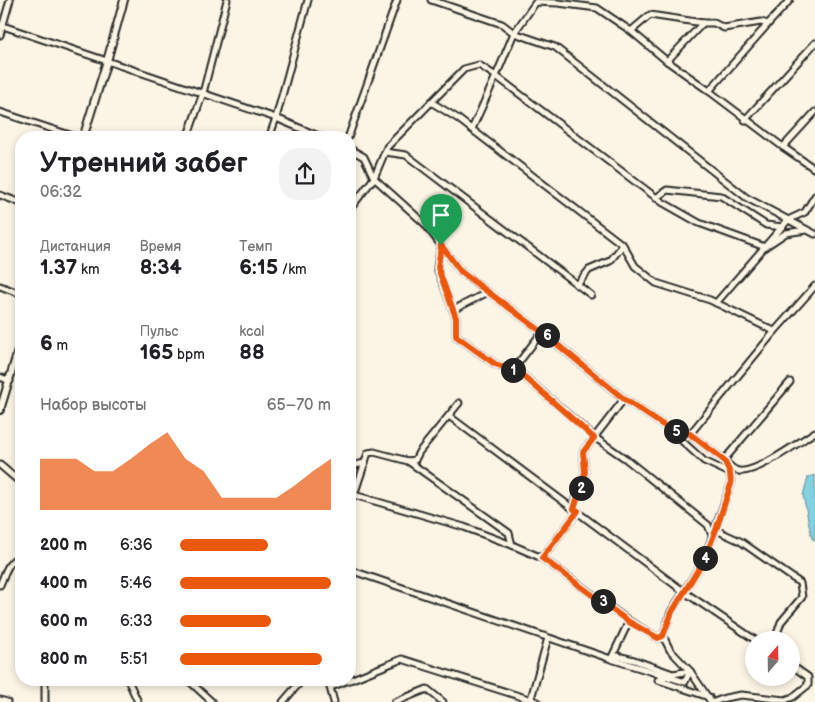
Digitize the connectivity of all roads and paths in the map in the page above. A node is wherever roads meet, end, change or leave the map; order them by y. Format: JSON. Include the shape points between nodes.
{"nodes":[{"id":1,"x":10,"y":0,"type":"edge"},
{"id":2,"x":124,"y":0,"type":"edge"},
{"id":3,"x":227,"y":0,"type":"edge"},
{"id":4,"x":308,"y":0,"type":"edge"},
{"id":5,"x":397,"y":0,"type":"edge"},
{"id":6,"x":431,"y":0,"type":"edge"},
{"id":7,"x":790,"y":0,"type":"edge"},
{"id":8,"x":703,"y":23,"type":"junction"},
{"id":9,"x":768,"y":24,"type":"junction"},
{"id":10,"x":1,"y":26,"type":"edge"},
{"id":11,"x":631,"y":31,"type":"junction"},
{"id":12,"x":514,"y":33,"type":"junction"},
{"id":13,"x":0,"y":36,"type":"edge"},
{"id":14,"x":815,"y":43,"type":"edge"},
{"id":15,"x":108,"y":61,"type":"junction"},
{"id":16,"x":667,"y":61,"type":"junction"},
{"id":17,"x":496,"y":76,"type":"junction"},
{"id":18,"x":709,"y":91,"type":"junction"},
{"id":19,"x":203,"y":93,"type":"junction"},
{"id":20,"x":431,"y":102,"type":"junction"},
{"id":21,"x":0,"y":112,"type":"edge"},
{"id":22,"x":815,"y":112,"type":"edge"},
{"id":23,"x":276,"y":118,"type":"junction"},
{"id":24,"x":745,"y":120,"type":"junction"},
{"id":25,"x":472,"y":129,"type":"junction"},
{"id":26,"x":58,"y":131,"type":"edge"},
{"id":27,"x":85,"y":131,"type":"edge"},
{"id":28,"x":190,"y":131,"type":"edge"},
{"id":29,"x":271,"y":131,"type":"edge"},
{"id":30,"x":307,"y":131,"type":"edge"},
{"id":31,"x":350,"y":131,"type":"edge"},
{"id":32,"x":782,"y":147,"type":"junction"},
{"id":33,"x":385,"y":152,"type":"junction"},
{"id":34,"x":356,"y":153,"type":"edge"},
{"id":35,"x":815,"y":170,"type":"edge"},
{"id":36,"x":374,"y":178,"type":"junction"},
{"id":37,"x":0,"y":194,"type":"edge"},
{"id":38,"x":815,"y":196,"type":"edge"},
{"id":39,"x":656,"y":198,"type":"junction"},
{"id":40,"x":15,"y":200,"type":"edge"},
{"id":41,"x":356,"y":201,"type":"edge"},
{"id":42,"x":788,"y":220,"type":"junction"},
{"id":43,"x":782,"y":226,"type":"junction"},
{"id":44,"x":807,"y":230,"type":"junction"},
{"id":45,"x":815,"y":234,"type":"edge"},
{"id":46,"x":441,"y":245,"type":"junction"},
{"id":47,"x":623,"y":245,"type":"junction"},
{"id":48,"x":765,"y":247,"type":"junction"},
{"id":49,"x":577,"y":285,"type":"junction"},
{"id":50,"x":0,"y":286,"type":"edge"},
{"id":51,"x":815,"y":286,"type":"edge"},
{"id":52,"x":15,"y":292,"type":"edge"},
{"id":53,"x":488,"y":292,"type":"junction"},
{"id":54,"x":590,"y":295,"type":"dead end"},
{"id":55,"x":716,"y":303,"type":"junction"},
{"id":56,"x":453,"y":310,"type":"junction"},
{"id":57,"x":542,"y":332,"type":"junction"},
{"id":58,"x":774,"y":332,"type":"junction"},
{"id":59,"x":15,"y":363,"type":"edge"},
{"id":60,"x":513,"y":370,"type":"junction"},
{"id":61,"x":0,"y":378,"type":"edge"},
{"id":62,"x":10,"y":381,"type":"junction"},
{"id":63,"x":790,"y":382,"type":"dead end"},
{"id":64,"x":624,"y":399,"type":"junction"},
{"id":65,"x":459,"y":403,"type":"dead end"},
{"id":66,"x":0,"y":410,"type":"edge"},
{"id":67,"x":450,"y":416,"type":"junction"},
{"id":68,"x":669,"y":429,"type":"junction"},
{"id":69,"x":815,"y":432,"type":"edge"},
{"id":70,"x":690,"y":434,"type":"junction"},
{"id":71,"x":594,"y":438,"type":"junction"},
{"id":72,"x":724,"y":460,"type":"junction"},
{"id":73,"x":408,"y":461,"type":"junction"},
{"id":74,"x":365,"y":463,"type":"junction"},
{"id":75,"x":0,"y":465,"type":"edge"},
{"id":76,"x":356,"y":465,"type":"edge"},
{"id":77,"x":730,"y":473,"type":"junction"},
{"id":78,"x":15,"y":478,"type":"edge"},
{"id":79,"x":356,"y":489,"type":"edge"},
{"id":80,"x":356,"y":496,"type":"edge"},
{"id":81,"x":576,"y":510,"type":"junction"},
{"id":82,"x":716,"y":530,"type":"junction"},
{"id":83,"x":713,"y":538,"type":"junction"},
{"id":84,"x":512,"y":545,"type":"junction"},
{"id":85,"x":542,"y":558,"type":"junction"},
{"id":86,"x":15,"y":559,"type":"edge"},
{"id":87,"x":356,"y":572,"type":"edge"},
{"id":88,"x":0,"y":584,"type":"edge"},
{"id":89,"x":683,"y":591,"type":"junction"},
{"id":90,"x":629,"y":622,"type":"junction"},
{"id":91,"x":778,"y":631,"type":"edge"},
{"id":92,"x":745,"y":633,"type":"edge"},
{"id":93,"x":663,"y":636,"type":"junction"},
{"id":94,"x":548,"y":638,"type":"junction"},
{"id":95,"x":612,"y":657,"type":"junction"},
{"id":96,"x":690,"y":671,"type":"junction"},
{"id":97,"x":800,"y":671,"type":"edge"},
{"id":98,"x":674,"y":674,"type":"junction"},
{"id":99,"x":667,"y":676,"type":"junction"},
{"id":100,"x":356,"y":677,"type":"edge"},
{"id":101,"x":45,"y":686,"type":"edge"},
{"id":102,"x":131,"y":686,"type":"edge"},
{"id":103,"x":196,"y":686,"type":"edge"},
{"id":104,"x":297,"y":686,"type":"edge"},
{"id":105,"x":331,"y":687,"type":"edge"},
{"id":106,"x":0,"y":700,"type":"edge"},
{"id":107,"x":711,"y":700,"type":"edge"},
{"id":108,"x":210,"y":701,"type":"edge"},
{"id":109,"x":530,"y":701,"type":"edge"},
{"id":110,"x":6,"y":702,"type":"edge"},
{"id":111,"x":45,"y":702,"type":"edge"},
{"id":112,"x":138,"y":702,"type":"edge"},
{"id":113,"x":283,"y":702,"type":"edge"},
{"id":114,"x":334,"y":702,"type":"edge"},
{"id":115,"x":395,"y":702,"type":"edge"},
{"id":116,"x":443,"y":702,"type":"edge"},
{"id":117,"x":538,"y":702,"type":"edge"}],
"edges":[{"from":1,"to":10,"type":"street"},
{"from":2,"to":15,"type":"street"},
{"from":3,"to":19,"type":"street"},
{"from":4,"to":23,"type":"street"},
{"from":5,"to":31,"type":"street"},
{"from":6,"to":12,"type":"street","via":[[502,24]]},
{"from":7,"to":9,"type":"street"},
{"from":8,"to":9,"type":"street","via":[[714,23],[724,28],[761,22]]},
{"from":8,"to":11,"type":"street","via":[[650,14]]},
{"from":8,"to":16,"type":"street"},
{"from":9,"to":18,"type":"street"},
{"from":10,"to":13,"type":"street"},
{"from":10,"to":15,"type":"street"},
{"from":11,"to":12,"type":"street","via":[[597,8],[536,2]]},
{"from":11,"to":16,"type":"street"},
{"from":12,"to":17,"type":"street"},
{"from":12,"to":42,"type":"street","via":[[555,47],[747,198]]},
{"from":14,"to":24,"type":"street"},
{"from":15,"to":19,"type":"street"},
{"from":15,"to":27,"type":"street"},
{"from":16,"to":18,"type":"street"},
{"from":17,"to":20,"type":"street","via":[[479,65],[464,69]]},
{"from":17,"to":25,"type":"street"},
{"from":17,"to":39,"type":"street"},
{"from":18,"to":24,"type":"street"},
{"from":19,"to":23,"type":"street"},
{"from":19,"to":28,"type":"street"},
{"from":20,"to":25,"type":"street"},
{"from":20,"to":33,"type":"street"},
{"from":21,"to":26,"type":"street"},
{"from":22,"to":32,"type":"street"},
{"from":23,"to":29,"type":"street"},
{"from":23,"to":30,"type":"street"},
{"from":24,"to":32,"type":"street"},
{"from":25,"to":47,"type":"street"},
{"from":32,"to":35,"type":"street"},
{"from":33,"to":36,"type":"street"},
{"from":33,"to":49,"type":"street","via":[[406,155]]},
{"from":34,"to":36,"type":"street","via":[[364,157]]},
{"from":36,"to":41,"type":"street"},
{"from":36,"to":46,"type":"street","via":[[425,224]]},
{"from":37,"to":40,"type":"street"},
{"from":38,"to":42,"type":"street","via":[[804,212]]},
{"from":39,"to":43,"type":"street","via":[[667,190],[722,196],[766,225]]},
{"from":39,"to":48,"type":"street","via":[[699,223]]},
{"from":42,"to":43,"type":"street"},
{"from":42,"to":44,"type":"street"},
{"from":43,"to":48,"type":"street"},
{"from":44,"to":45,"type":"street"},
{"from":44,"to":48,"type":"street","via":[[786,233]]},
{"from":46,"to":53,"type":"street","via":[[461,272]]},
{"from":46,"to":56,"type":"street","via":[[438,268]]},
{"from":47,"to":49,"type":"street","via":[[610,261],[589,270]]},
{"from":47,"to":55,"type":"street","via":[[635,266],[656,283]]},
{"from":48,"to":55,"type":"street"},
{"from":49,"to":54,"type":"street"},
{"from":50,"to":52,"type":"street"},
{"from":51,"to":58,"type":"street"},
{"from":53,"to":56,"type":"street"},
{"from":53,"to":57,"type":"street"},
{"from":55,"to":58,"type":"street"},
{"from":56,"to":60,"type":"street","via":[[456,336],[495,364]]},
{"from":57,"to":60,"type":"street"},
{"from":57,"to":64,"type":"street"},
{"from":58,"to":70,"type":"street"},
{"from":59,"to":62,"type":"street"},
{"from":60,"to":71,"type":"street"},
{"from":61,"to":62,"type":"street"},
{"from":62,"to":66,"type":"street"},
{"from":63,"to":72,"type":"street"},
{"from":64,"to":68,"type":"street"},
{"from":64,"to":71,"type":"street"},
{"from":65,"to":67,"type":"street"},
{"from":67,"to":73,"type":"street","via":[[415,460]]},
{"from":67,"to":81,"type":"street"},
{"from":68,"to":70,"type":"street"},
{"from":68,"to":77,"type":"street","via":[[704,461]]},
{"from":69,"to":72,"type":"street","via":[[781,455],[748,470],[740,472]]},
{"from":70,"to":72,"type":"street"},
{"from":71,"to":81,"type":"street","via":[[583,452],[585,472]]},
{"from":71,"to":83,"type":"street","via":[[626,459],[708,526]]},
{"from":72,"to":77,"type":"street"},
{"from":73,"to":74,"type":"street","via":[[374,452],[368,454]]},
{"from":73,"to":84,"type":"street","via":[[508,533]]},
{"from":74,"to":76,"type":"street"},
{"from":74,"to":79,"type":"street"},
{"from":75,"to":78,"type":"street"},
{"from":77,"to":82,"type":"street","via":[[731,484]]},
{"from":80,"to":84,"type":"street"},
{"from":81,"to":85,"type":"street"},
{"from":81,"to":89,"type":"street"},
{"from":82,"to":83,"type":"street"},
{"from":82,"to":91,"type":"street","via":[[740,541],[800,583],[802,597],[781,622]]},
{"from":83,"to":89,"type":"street","via":[[704,560]]},
{"from":84,"to":85,"type":"street"},
{"from":85,"to":90,"type":"street"},
{"from":86,"to":88,"type":"street"},
{"from":87,"to":94,"type":"street"},
{"from":89,"to":92,"type":"street"},
{"from":89,"to":93,"type":"street"},
{"from":90,"to":93,"type":"street","via":[[654,637]]},
{"from":90,"to":95,"type":"street"},
{"from":93,"to":96,"type":"street","via":[[670,650]]},
{"from":94,"to":95,"type":"street"},
{"from":94,"to":109,"type":"street"},
{"from":95,"to":98,"type":"street","via":[[634,660]]},
{"from":95,"to":99,"type":"street"},
{"from":96,"to":98,"type":"street"},
{"from":96,"to":99,"type":"street","via":[[685,682]]},
{"from":96,"to":107,"type":"street"},
{"from":97,"to":107,"type":"street","via":[[808,677],[808,685],[785,700],[741,695]]},
{"from":98,"to":99,"type":"street"},
{"from":99,"to":107,"type":"street","via":[[658,680]]},
{"from":100,"to":109,"type":"street","via":[[402,660]]},
{"from":101,"to":111,"type":"street"},
{"from":102,"to":112,"type":"street"},
{"from":103,"to":108,"type":"street"},
{"from":104,"to":113,"type":"street"},
{"from":105,"to":114,"type":"street"},
{"from":106,"to":110,"type":"street"},
{"from":109,"to":117,"type":"street"},
{"from":115,"to":116,"type":"street","via":[[427,689]]}]}
